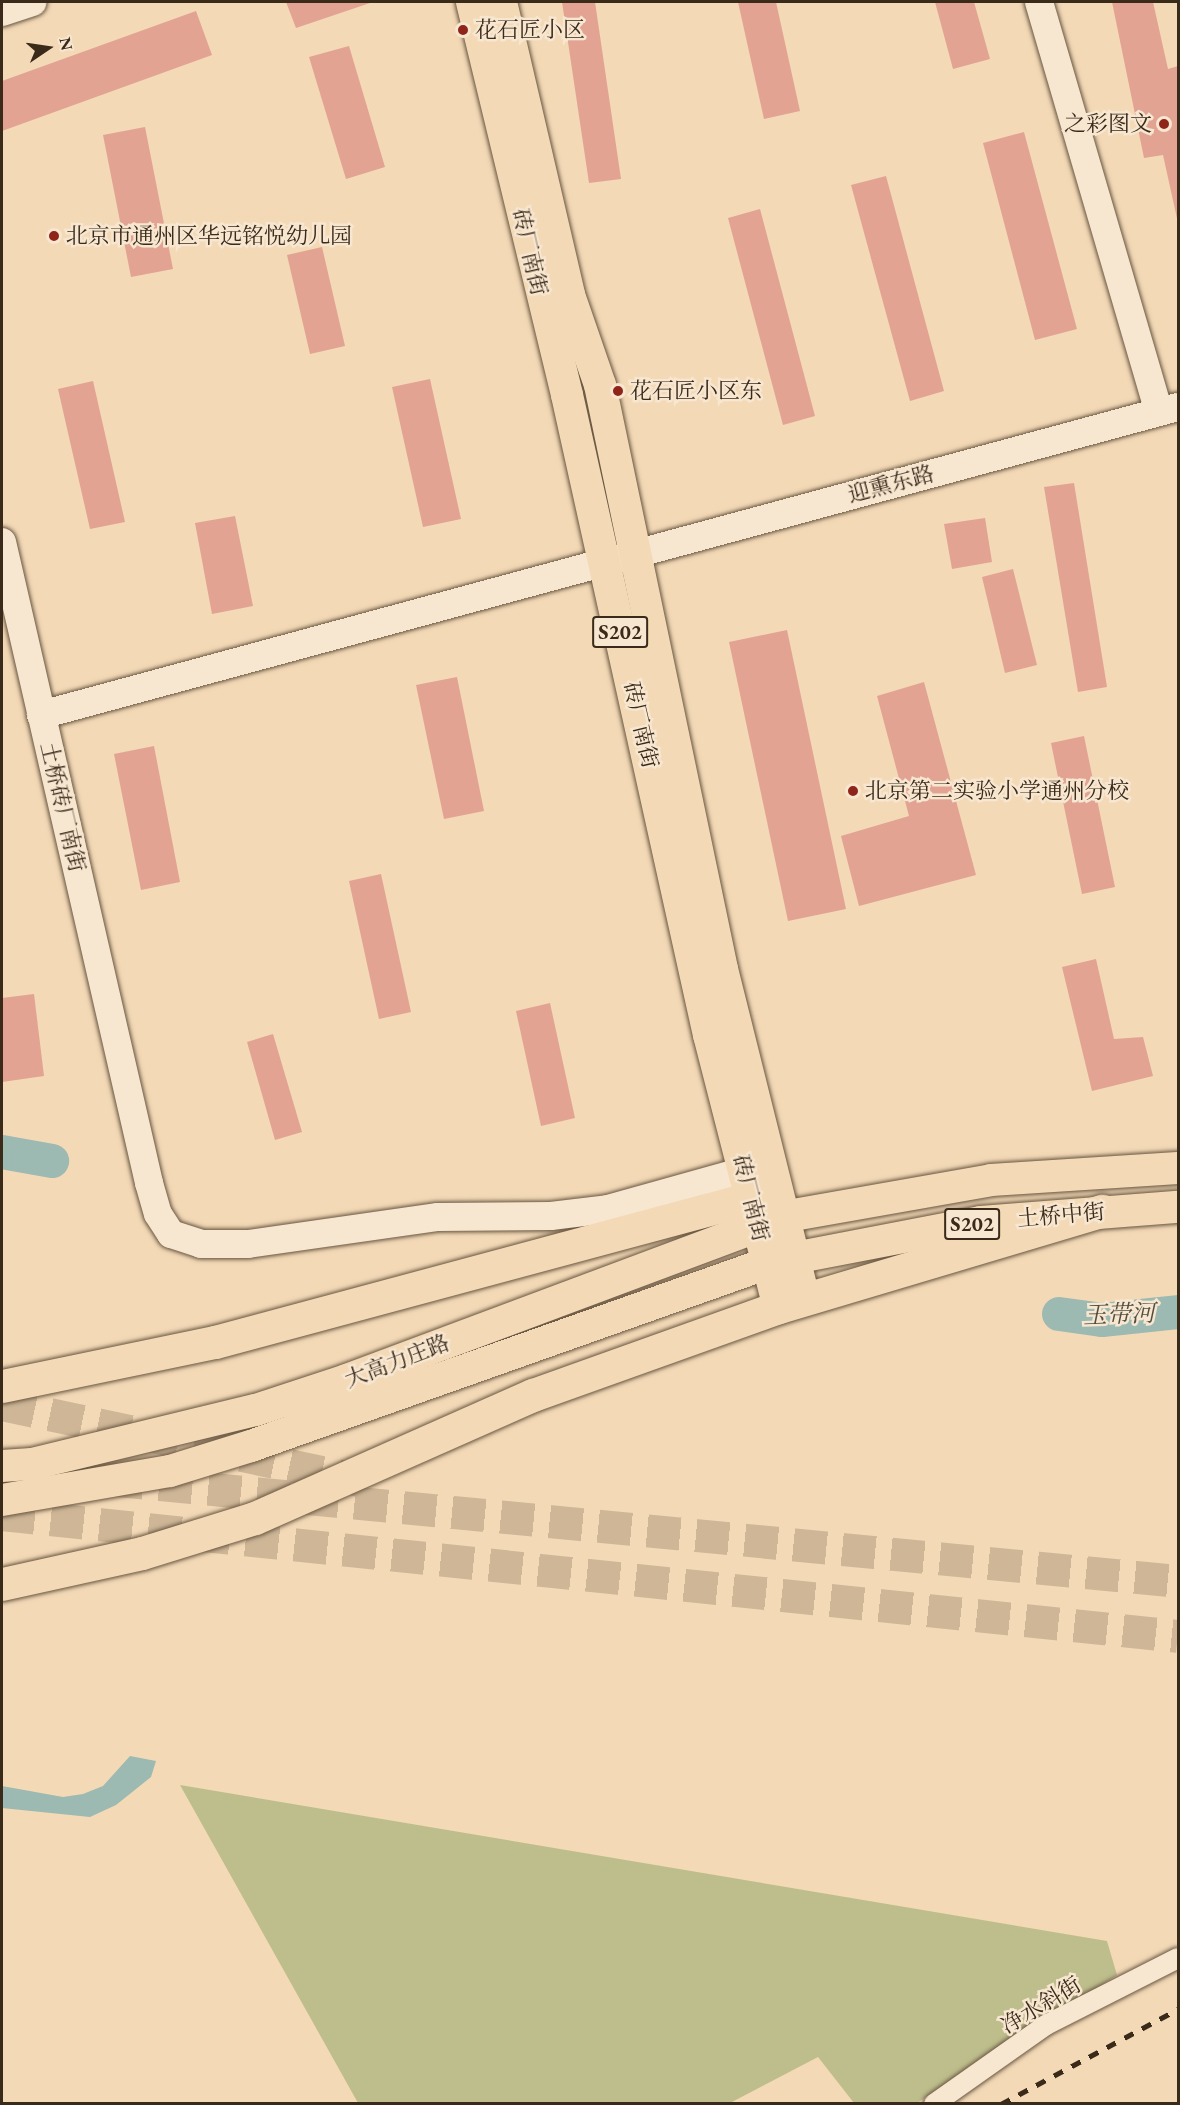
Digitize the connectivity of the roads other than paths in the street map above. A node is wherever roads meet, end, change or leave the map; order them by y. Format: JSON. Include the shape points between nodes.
{"nodes":[{"id":1,"x":32,"y":2,"type":"edge"},
{"id":2,"x":472,"y":2,"type":"edge"},
{"id":3,"x":501,"y":2,"type":"edge"},
{"id":4,"x":1039,"y":2,"type":"edge"},
{"id":5,"x":2,"y":12,"type":"edge"},
{"id":6,"x":1169,"y":410,"type":"edge"},
{"id":7,"x":2,"y":542,"type":"edge"},
{"id":8,"x":635,"y":553,"type":"junction"},
{"id":9,"x":604,"y":561,"type":"junction"},
{"id":10,"x":41,"y":715,"type":"junction"},
{"id":11,"x":1179,"y":1168,"type":"edge"},
{"id":12,"x":759,"y":1202,"type":"junction"},
{"id":13,"x":1179,"y":1207,"type":"edge"},
{"id":14,"x":1102,"y":1211,"type":"junction"},
{"id":15,"x":780,"y":1260,"type":"junction"},
{"id":16,"x":792,"y":1303,"type":"junction"},
{"id":17,"x":2,"y":1386,"type":"edge"},
{"id":18,"x":2,"y":1467,"type":"edge"},
{"id":19,"x":2,"y":1500,"type":"edge"},
{"id":20,"x":2,"y":1584,"type":"edge"},
{"id":21,"x":1179,"y":1958,"type":"edge"},
{"id":22,"x":934,"y":2103,"type":"edge"}],
"edges":[{"from":1,"to":5,"type":"street"},
{"from":2,"to":9,"type":"main road","name":"砖厂南街","number":"S202"},
{"from":3,"to":8,"type":"main road","name":"砖厂南街","number":"S202","via":[[569,295],[600,385]]},
{"from":4,"to":6,"type":"street"},
{"from":6,"to":8,"type":"street","name":"迎熏东路"},
{"from":7,"to":10,"type":"street","name":"土桥砖厂南街"},
{"from":8,"to":9,"type":"street","name":"迎熏东路"},
{"from":8,"to":12,"type":"main road","name":"砖厂南街","number":"S202","via":[[722,969]]},
{"from":9,"to":10,"type":"street","name":"迎熏东路"},
{"from":9,"to":12,"type":"main road","name":"砖厂南街","number":"S202","via":[[709,1035]]},
{"from":10,"to":12,"type":"street","name":"土桥砖厂南街","via":[[158,1214],[171,1234],[201,1244],[248,1244],[438,1217],[551,1216],[608,1209]]},
{"from":11,"to":12,"type":"main road","name":"大高力庄路","via":[[991,1180]]},
{"from":12,"to":15,"type":"main road","name":"砖厂南街","number":"S202"},
{"from":12,"to":17,"type":"highway","via":[[215,1342]]},
{"from":12,"to":18,"type":"main road","name":"大高力庄路","via":[[279,1402],[129,1442]]},
{"from":13,"to":14,"type":"main road","name":"土桥中街","number":"S202"},
{"from":14,"to":15,"type":"main road","name":"土桥中街","number":"S202","via":[[981,1222]]},
{"from":14,"to":16,"type":"highway"},
{"from":15,"to":16,"type":"main road","name":"砖厂南街","number":"S202"},
{"from":15,"to":19,"type":"main road","name":"大高力庄路","via":[[170,1471]]},
{"from":16,"to":20,"type":"highway","via":[[533,1395],[255,1518],[142,1553]]},
{"from":21,"to":22,"type":"street","name":"净水斜街","via":[[1046,2025]]}]}
